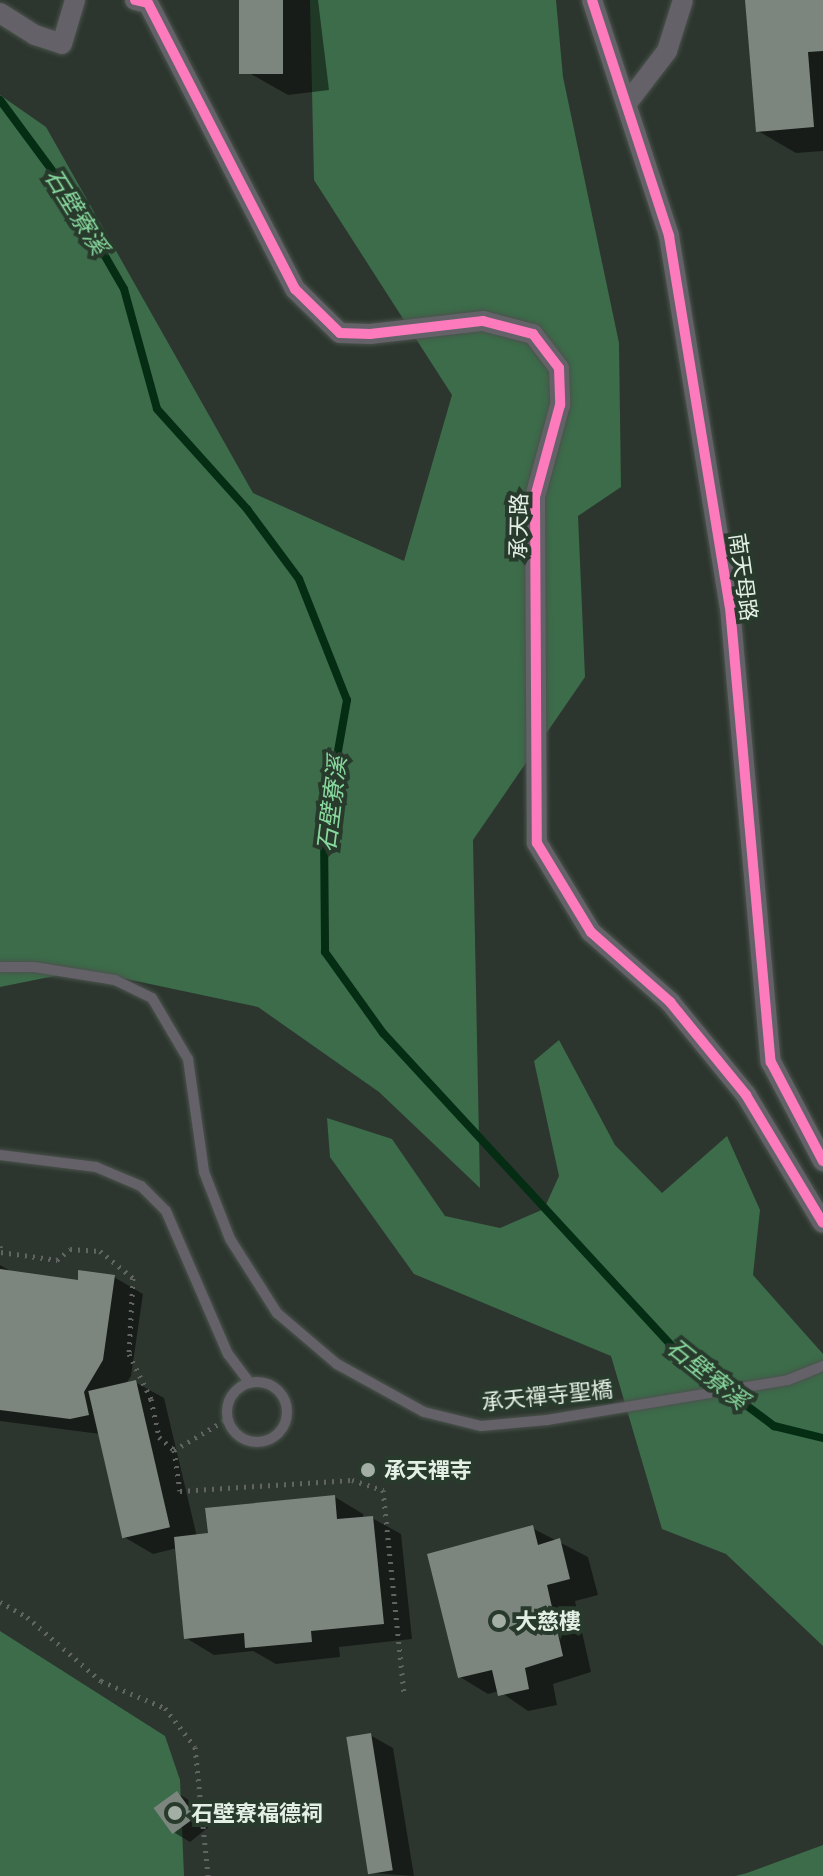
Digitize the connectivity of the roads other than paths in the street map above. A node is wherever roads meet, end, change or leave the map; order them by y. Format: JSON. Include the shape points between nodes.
{"nodes":[{"id":1,"x":75,"y":0,"type":"edge"},
{"id":2,"x":592,"y":0,"type":"edge"},
{"id":3,"x":683,"y":0,"type":"edge"},
{"id":4,"x":144,"y":1,"type":"edge"},
{"id":5,"x":0,"y":13,"type":"edge"},
{"id":6,"x":628,"y":102,"type":"junction"},
{"id":7,"x":0,"y":967,"type":"edge"},
{"id":8,"x":0,"y":1155,"type":"edge"},
{"id":9,"x":823,"y":1161,"type":"edge"},
{"id":10,"x":823,"y":1223,"type":"edge"},
{"id":11,"x":823,"y":1366,"type":"edge"},
{"id":12,"x":250,"y":1383,"type":"junction"}],
"edges":[{"from":1,"to":5,"type":"street","via":[[62,44],[35,35]]},
{"from":2,"to":6,"type":"street","name":"南天母路"},
{"from":3,"to":6,"type":"street","via":[[667,51]]},
{"from":4,"to":10,"type":"street","name":"承天路","via":[[295,289],[340,333],[483,321],[533,334],[559,368],[560,405],[535,497],[537,843],[591,932],[670,1002],[746,1095]]},
{"from":6,"to":9,"type":"street","name":"南天母路","via":[[669,236],[730,607],[771,1062]]},
{"from":7,"to":11,"type":"lane","name":"承天禪寺聖橋","via":[[115,980],[152,998],[188,1059],[204,1172],[230,1239],[277,1313],[337,1364],[424,1412],[481,1426],[547,1420],[788,1380]]},
{"from":8,"to":12,"type":"lane","via":[[96,1167],[141,1186],[166,1211],[228,1354]]},
{"from":12,"to":12,"type":"lane","via":[[270,1385],[287,1409],[282,1428],[266,1440],[247,1441],[227,1419],[234,1392]]}]}
